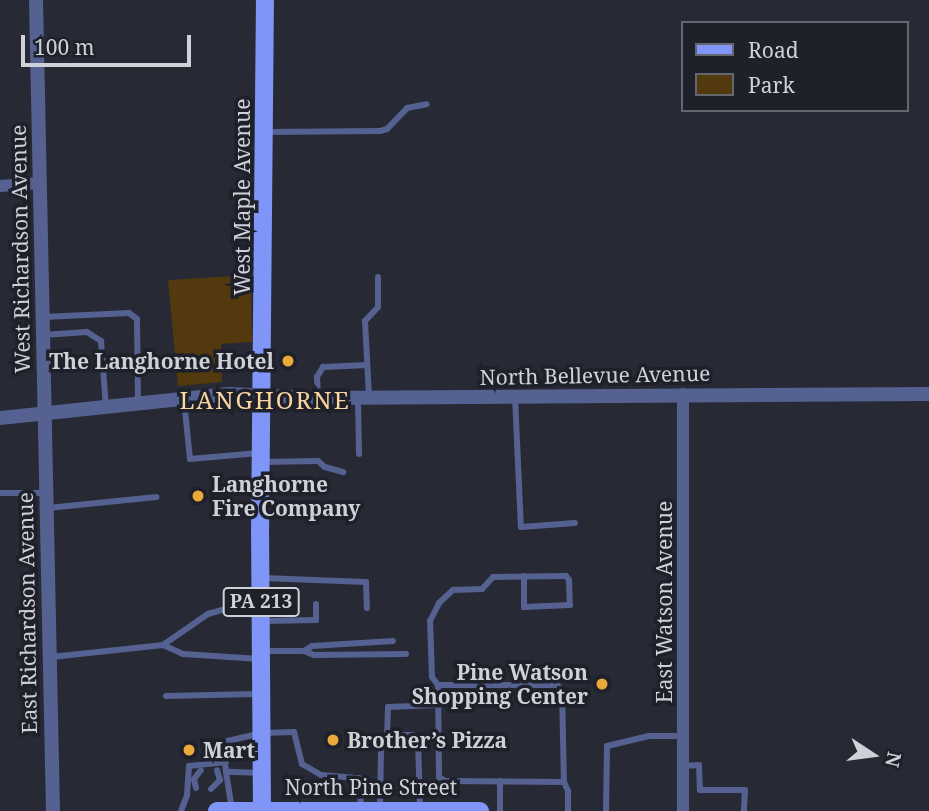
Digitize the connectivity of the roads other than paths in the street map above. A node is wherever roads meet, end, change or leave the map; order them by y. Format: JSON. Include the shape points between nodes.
{"nodes":[{"id":1,"x":36,"y":0,"type":"edge"},
{"id":2,"x":265,"y":0,"type":"edge"},
{"id":3,"x":427,"y":104,"type":"dead end"},
{"id":4,"x":265,"y":132,"type":"junction"},
{"id":5,"x":40,"y":183,"type":"junction"},
{"id":6,"x":0,"y":186,"type":"edge"},
{"id":7,"x":379,"y":277,"type":"dead end"},
{"id":8,"x":41,"y":317,"type":"junction"},
{"id":9,"x":42,"y":335,"type":"junction"},
{"id":10,"x":367,"y":365,"type":"junction"},
{"id":11,"x":683,"y":394,"type":"junction"},
{"id":12,"x":929,"y":394,"type":"edge"},
{"id":13,"x":262,"y":395,"type":"junction"},
{"id":14,"x":515,"y":397,"type":"junction"},
{"id":15,"x":318,"y":398,"type":"junction"},
{"id":16,"x":363,"y":398,"type":"junction"},
{"id":17,"x":184,"y":399,"type":"junction"},
{"id":18,"x":138,"y":404,"type":"junction"},
{"id":19,"x":106,"y":407,"type":"junction"},
{"id":20,"x":44,"y":414,"type":"junction"},
{"id":21,"x":0,"y":418,"type":"edge"},
{"id":22,"x":359,"y":454,"type":"dead end"},
{"id":23,"x":261,"y":457,"type":"junction"},
{"id":24,"x":343,"y":472,"type":"dead end"},
{"id":25,"x":0,"y":493,"type":"edge"},
{"id":26,"x":46,"y":493,"type":"junction"},
{"id":27,"x":156,"y":497,"type":"dead end"},
{"id":28,"x":46,"y":509,"type":"junction"},
{"id":29,"x":575,"y":523,"type":"dead end"},
{"id":30,"x":524,"y":576,"type":"junction"},
{"id":31,"x":261,"y":578,"type":"junction"},
{"id":32,"x":316,"y":604,"type":"dead end"},
{"id":33,"x":367,"y":608,"type":"dead end"},
{"id":34,"x":261,"y":615,"type":"junction"},
{"id":35,"x":393,"y":641,"type":"dead end"},
{"id":36,"x":163,"y":645,"type":"junction"},
{"id":37,"x":304,"y":651,"type":"junction"},
{"id":38,"x":406,"y":654,"type":"dead end"},
{"id":39,"x":262,"y":655,"type":"junction"},
{"id":40,"x":49,"y":657,"type":"junction"},
{"id":41,"x":438,"y":685,"type":"junction"},
{"id":42,"x":262,"y":694,"type":"junction"},
{"id":43,"x":166,"y":696,"type":"dead end"},
{"id":44,"x":438,"y":705,"type":"junction"},
{"id":45,"x":262,"y":733,"type":"junction"},
{"id":46,"x":682,"y":736,"type":"junction"},
{"id":47,"x":387,"y":737,"type":"junction"},
{"id":48,"x":226,"y":762,"type":"junction"},
{"id":49,"x":682,"y":766,"type":"junction"},
{"id":50,"x":201,"y":770,"type":"dead end"},
{"id":51,"x":217,"y":770,"type":"dead end"},
{"id":52,"x":226,"y":772,"type":"junction"},
{"id":53,"x":262,"y":773,"type":"junction"},
{"id":54,"x":193,"y":780,"type":"junction"},
{"id":55,"x":220,"y":780,"type":"junction"},
{"id":56,"x":499,"y":781,"type":"junction"},
{"id":57,"x":564,"y":782,"type":"junction"},
{"id":58,"x":195,"y":788,"type":"dead end"},
{"id":59,"x":211,"y":789,"type":"dead end"},
{"id":60,"x":232,"y":810,"type":"edge"},
{"id":61,"x":262,"y":810,"type":"edge"},
{"id":62,"x":302,"y":810,"type":"edge"},
{"id":63,"x":361,"y":810,"type":"edge"},
{"id":64,"x":380,"y":810,"type":"edge"},
{"id":65,"x":420,"y":810,"type":"edge"},
{"id":66,"x":53,"y":811,"type":"edge"},
{"id":67,"x":181,"y":811,"type":"edge"},
{"id":68,"x":217,"y":811,"type":"edge"},
{"id":69,"x":355,"y":811,"type":"edge"},
{"id":70,"x":480,"y":811,"type":"edge"},
{"id":71,"x":500,"y":811,"type":"edge"},
{"id":72,"x":568,"y":811,"type":"edge"},
{"id":73,"x":606,"y":811,"type":"edge"},
{"id":74,"x":683,"y":811,"type":"edge"},
{"id":75,"x":744,"y":811,"type":"edge"}],
"edges":[{"from":1,"to":5,"type":"street","name":"West Richardson Avenue"},
{"from":2,"to":4,"type":"main road","name":"West Maple Avenue","number":"PA 213"},
{"from":3,"to":4,"type":"lane","via":[[407,108],[380,131]]},
{"from":4,"to":13,"type":"main road","name":"West Maple Avenue","number":"PA 213"},
{"from":5,"to":6,"type":"street"},
{"from":5,"to":8,"type":"street","name":"West Richardson Avenue"},
{"from":7,"to":10,"type":"lane","via":[[378,307],[365,321]]},
{"from":8,"to":9,"type":"street","name":"West Richardson Avenue"},
{"from":8,"to":18,"type":"lane","via":[[129,313],[138,319]]},
{"from":9,"to":19,"type":"lane","via":[[87,332],[101,341]]},
{"from":9,"to":20,"type":"street","name":"West Richardson Avenue"},
{"from":10,"to":15,"type":"lane","via":[[323,367],[317,377]]},
{"from":10,"to":16,"type":"lane"},
{"from":11,"to":12,"type":"street","name":"North Bellevue Avenue"},
{"from":11,"to":14,"type":"street","name":"North Bellevue Avenue"},
{"from":11,"to":46,"type":"street","name":"East Watson Avenue"},
{"from":13,"to":15,"type":"street","name":"North Bellevue Avenue"},
{"from":13,"to":17,"type":"street","name":"North Bellevue Avenue"},
{"from":13,"to":23,"type":"main road","number":"PA 213"},
{"from":14,"to":16,"type":"street","name":"North Bellevue Avenue"},
{"from":14,"to":29,"type":"lane","via":[[521,527]]},
{"from":15,"to":16,"type":"street","name":"North Bellevue Avenue"},
{"from":16,"to":22,"type":"lane"},
{"from":17,"to":18,"type":"street","name":"North Bellevue Avenue"},
{"from":17,"to":23,"type":"lane","via":[[190,459]]},
{"from":18,"to":19,"type":"street","name":"North Bellevue Avenue"},
{"from":19,"to":20,"type":"street","name":"North Bellevue Avenue"},
{"from":20,"to":21,"type":"street","name":"North Bellevue Avenue"},
{"from":20,"to":26,"type":"street","name":"East Richardson Avenue"},
{"from":23,"to":24,"type":"lane","via":[[318,461]]},
{"from":23,"to":31,"type":"main road","number":"PA 213"},
{"from":25,"to":26,"type":"lane"},
{"from":26,"to":28,"type":"street","name":"East Richardson Avenue"},
{"from":27,"to":28,"type":"lane"},
{"from":28,"to":40,"type":"street","name":"East Richardson Avenue"},
{"from":30,"to":30,"type":"lane","via":[[566,576],[570,605],[524,607]]},
{"from":30,"to":41,"type":"lane","via":[[494,577],[482,589],[453,590],[439,603],[430,621],[432,677]]},
{"from":31,"to":33,"type":"lane","via":[[366,582]]},
{"from":31,"to":34,"type":"main road","number":"PA 213"},
{"from":32,"to":34,"type":"lane","via":[[316,620]]},
{"from":34,"to":36,"type":"lane","via":[[222,610],[208,614]]},
{"from":34,"to":39,"type":"main road","number":"PA 213"},
{"from":35,"to":37,"type":"lane","via":[[312,646]]},
{"from":36,"to":39,"type":"lane","via":[[183,654]]},
{"from":36,"to":40,"type":"lane"},
{"from":37,"to":38,"type":"lane","via":[[314,655]]},
{"from":37,"to":39,"type":"lane"},
{"from":39,"to":42,"type":"main road","number":"PA 213"},
{"from":40,"to":66,"type":"street","name":"East Richardson Avenue"},
{"from":41,"to":44,"type":"lane"},
{"from":41,"to":57,"type":"lane","via":[[557,685],[562,690]]},
{"from":42,"to":43,"type":"lane"},
{"from":42,"to":45,"type":"main road","number":"PA 213"},
{"from":44,"to":47,"type":"lane","via":[[388,707]]},
{"from":44,"to":56,"type":"lane","via":[[439,777],[445,781]]},
{"from":45,"to":48,"type":"lane","via":[[223,742]]},
{"from":45,"to":53,"type":"main road","number":"PA 213"},
{"from":45,"to":63,"type":"lane","via":[[293,732],[302,764],[321,775],[359,779]]},
{"from":46,"to":49,"type":"street","name":"East Watson Avenue"},
{"from":46,"to":73,"type":"lane","via":[[649,736],[607,746]]},
{"from":47,"to":64,"type":"lane","via":[[381,749]]},
{"from":47,"to":65,"type":"lane","via":[[418,740]]},
{"from":48,"to":52,"type":"lane"},
{"from":48,"to":54,"type":"lane","via":[[189,766]]},
{"from":49,"to":74,"type":"street","name":"East Watson Avenue"},
{"from":49,"to":75,"type":"lane","via":[[699,765],[700,790],[745,790]]},
{"from":50,"to":54,"type":"lane"},
{"from":51,"to":55,"type":"lane"},
{"from":52,"to":53,"type":"lane"},
{"from":52,"to":55,"type":"lane"},
{"from":53,"to":61,"type":"main road","number":"PA 213"},
{"from":54,"to":58,"type":"lane"},
{"from":54,"to":67,"type":"lane"},
{"from":55,"to":59,"type":"lane"},
{"from":55,"to":60,"type":"lane"},
{"from":56,"to":57,"type":"lane"},
{"from":56,"to":71,"type":"lane"},
{"from":57,"to":72,"type":"lane"},
{"from":60,"to":61,"type":"main road","name":"North Pine Street"},
{"from":60,"to":68,"type":"main road","name":"North Pine Street"},
{"from":61,"to":62,"type":"main road","name":"North Pine Street"},
{"from":62,"to":69,"type":"main road","name":"North Pine Street"},
{"from":63,"to":64,"type":"main road","name":"North Pine Street"},
{"from":63,"to":69,"type":"main road","name":"North Pine Street"},
{"from":64,"to":65,"type":"main road","name":"North Pine Street"},
{"from":65,"to":70,"type":"main road","name":"North Pine Street"}]}
